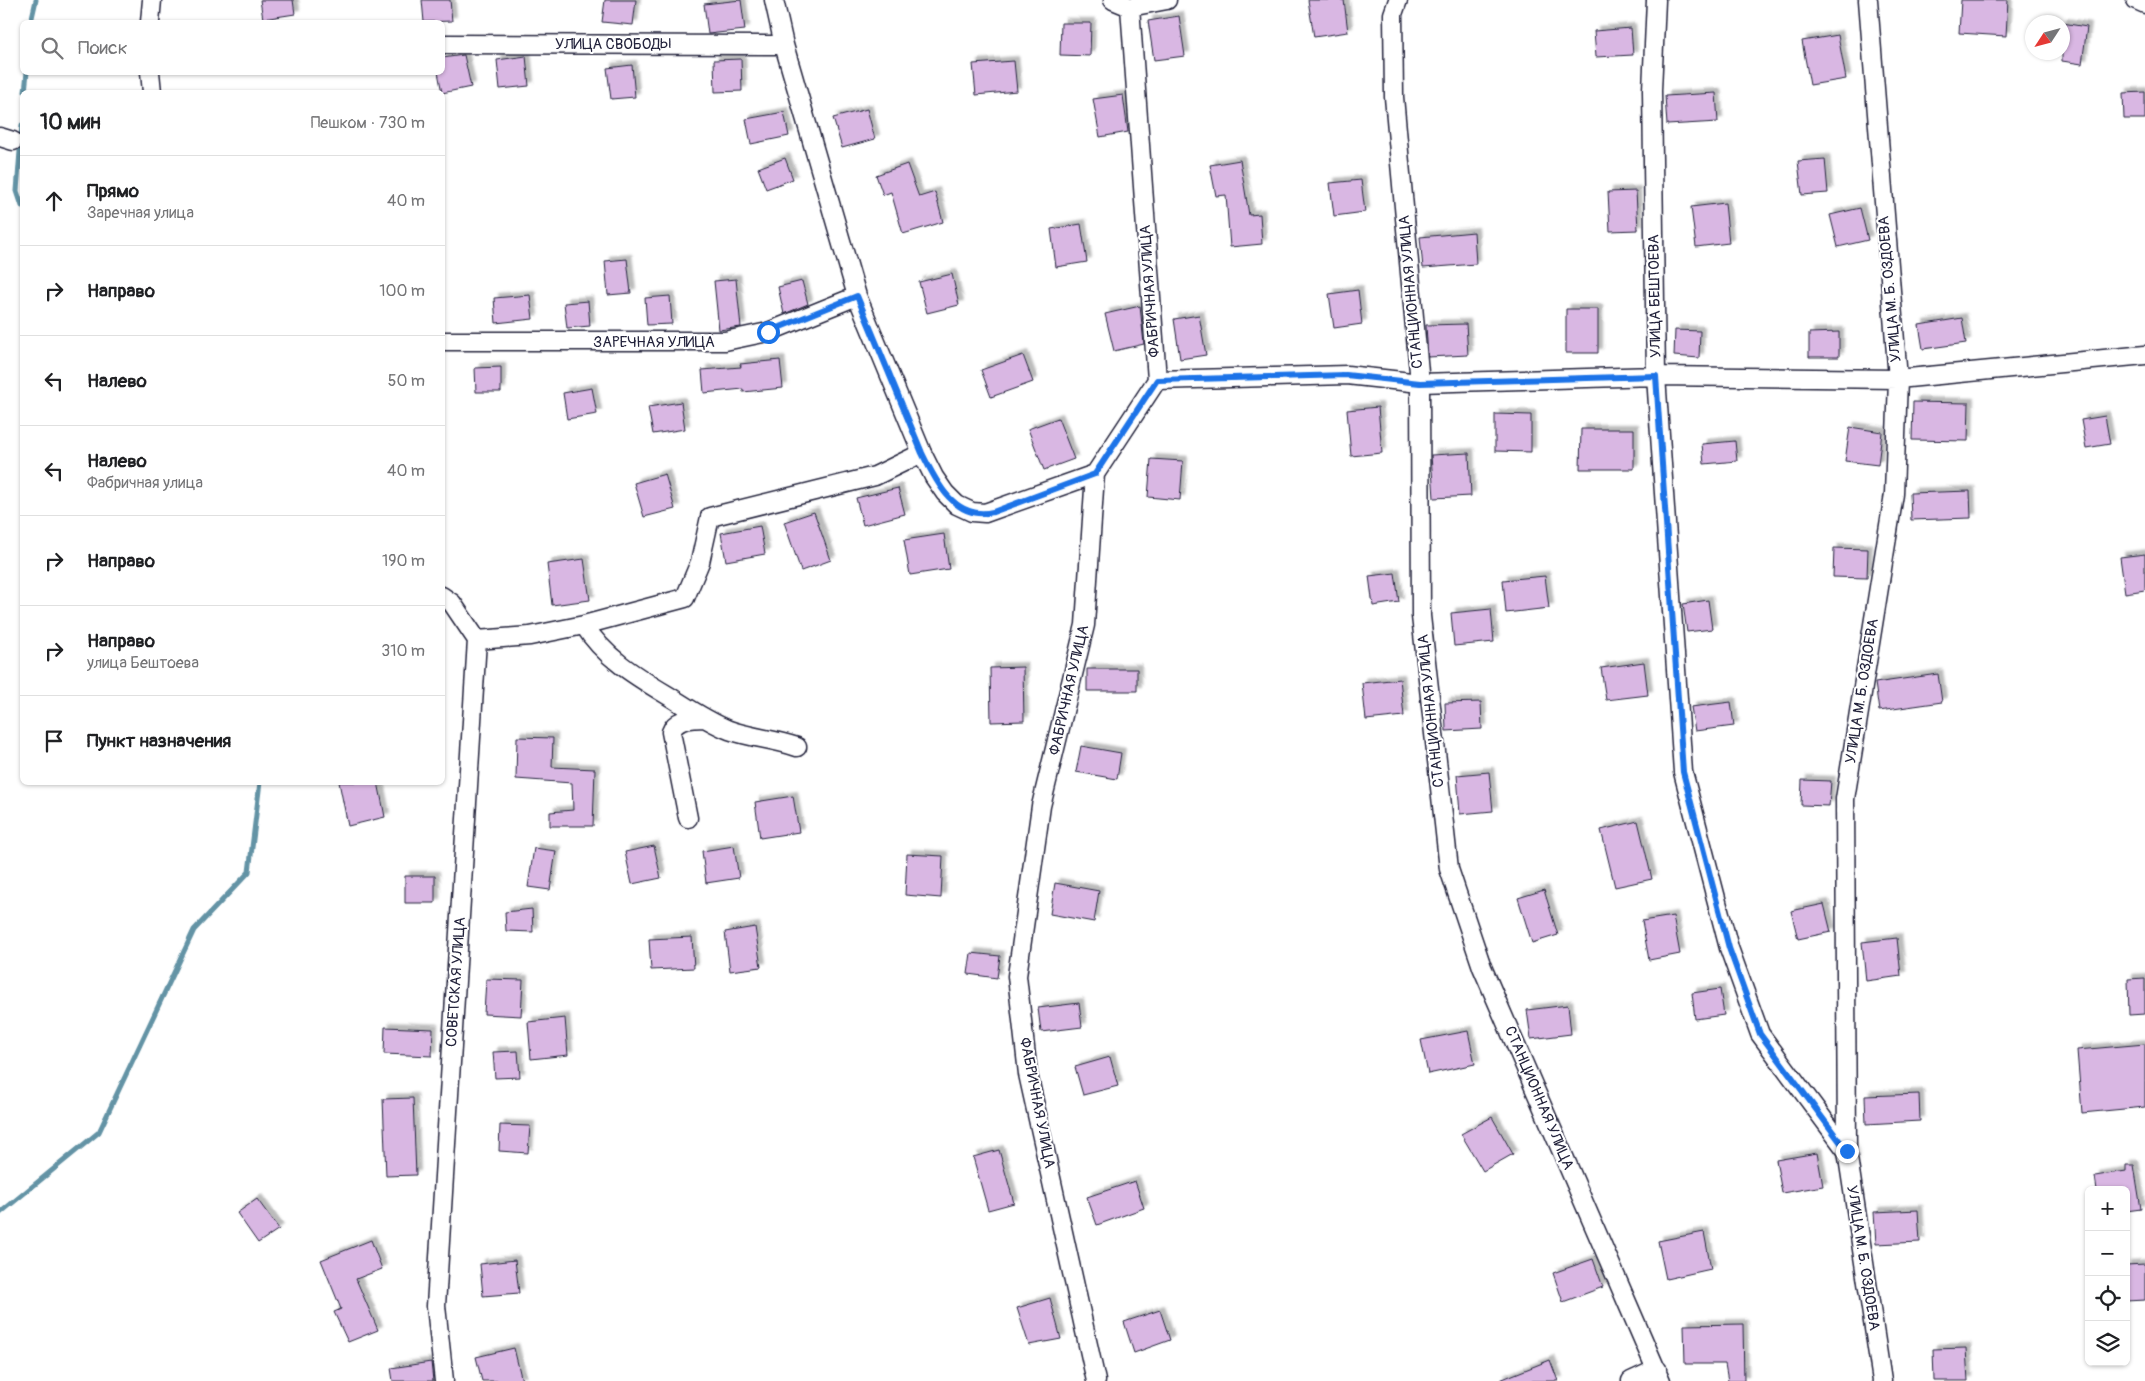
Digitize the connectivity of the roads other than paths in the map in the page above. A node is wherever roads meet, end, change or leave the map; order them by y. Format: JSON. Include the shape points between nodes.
{"nodes":[{"id":1,"x":152,"y":0,"type":"edge"},
{"id":2,"x":774,"y":0,"type":"edge"},
{"id":3,"x":1113,"y":0,"type":"edge"},
{"id":4,"x":1167,"y":0,"type":"edge"},
{"id":5,"x":1398,"y":0,"type":"edge"},
{"id":6,"x":1656,"y":0,"type":"edge"},
{"id":7,"x":1868,"y":0,"type":"edge"},
{"id":8,"x":2136,"y":0,"type":"edge"},
{"id":9,"x":2145,"y":4,"type":"edge"},
{"id":10,"x":1130,"y":7,"type":"junction"},
{"id":11,"x":150,"y":20,"type":"edge"},
{"id":12,"x":445,"y":44,"type":"edge"},
{"id":13,"x":784,"y":45,"type":"junction"},
{"id":14,"x":150,"y":75,"type":"edge"},
{"id":15,"x":152,"y":90,"type":"edge"},
{"id":16,"x":857,"y":296,"type":"junction"},
{"id":17,"x":445,"y":341,"type":"edge"},
{"id":18,"x":2145,"y":355,"type":"edge"},
{"id":19,"x":1656,"y":376,"type":"junction"},
{"id":20,"x":1898,"y":379,"type":"junction"},
{"id":21,"x":1157,"y":380,"type":"junction"},
{"id":22,"x":1420,"y":383,"type":"junction"},
{"id":23,"x":922,"y":453,"type":"junction"},
{"id":24,"x":1095,"y":474,"type":"junction"},
{"id":25,"x":445,"y":598,"type":"edge"},
{"id":26,"x":584,"y":625,"type":"junction"},
{"id":27,"x":477,"y":640,"type":"junction"},
{"id":28,"x":704,"y":718,"type":"junction"},
{"id":29,"x":797,"y":747,"type":"dead end"},
{"id":30,"x":688,"y":818,"type":"dead end"},
{"id":31,"x":1847,"y":1151,"type":"junction"},
{"id":32,"x":1659,"y":1375,"type":"edge"},
{"id":33,"x":444,"y":1381,"type":"edge"},
{"id":34,"x":1096,"y":1381,"type":"edge"},
{"id":35,"x":1631,"y":1381,"type":"edge"},
{"id":36,"x":1882,"y":1381,"type":"edge"}],
"edges":[{"from":1,"to":11,"type":"street"},
{"from":2,"to":13,"type":"street"},
{"from":3,"to":10,"type":"street"},
{"from":4,"to":10,"type":"street"},
{"from":5,"to":22,"type":"street","name":"СТАНЦИОННАЯ УЛИЦА","via":[[1393,14],[1394,97]]},
{"from":6,"to":19,"type":"street","name":"УЛИЦА БЕШТОЕВА","via":[[1652,90]]},
{"from":7,"to":20,"type":"street","name":"УЛИЦА М. Б. ОЗДОЕВА"},
{"from":8,"to":9,"type":"street"},
{"from":10,"to":21,"type":"street","name":"ФАБРИЧНАЯ УЛИЦА"},
{"from":12,"to":13,"type":"street","name":"УЛИЦА СВОБОДЫ"},
{"from":13,"to":16,"type":"street"},
{"from":14,"to":15,"type":"street"},
{"from":16,"to":17,"type":"street","name":"ЗАРЕЧНАЯ УЛИЦА","via":[[768,332],[725,341]]},
{"from":16,"to":23,"type":"street"},
{"from":18,"to":20,"type":"street"},
{"from":19,"to":20,"type":"street"},
{"from":19,"to":22,"type":"street"},
{"from":19,"to":31,"type":"street","name":"УЛИЦА БЕШТОЕВА","via":[[1683,772],[1729,948],[1760,1034]]},
{"from":20,"to":31,"type":"street","name":"УЛИЦА М. Б. ОЗДОЕВА","via":[[1894,494],[1845,799]]},
{"from":21,"to":22,"type":"street","via":[[1346,375]]},
{"from":21,"to":24,"type":"street","name":"ФАБРИЧНАЯ УЛИЦА"},
{"from":22,"to":32,"type":"street","name":"СТАНЦИОННАЯ УЛИЦА","via":[[1421,616],[1449,869],[1482,967]]},
{"from":23,"to":24,"type":"street","via":[[948,496],[960,507],[976,513],[993,512]]},
{"from":23,"to":26,"type":"street","via":[[881,474],[710,517],[700,562],[685,598]]},
{"from":24,"to":34,"type":"street","name":"ФАБРИЧНАЯ УЛИЦА","via":[[1085,625],[1041,806],[1017,976],[1028,1074]]},
{"from":25,"to":27,"type":"street"},
{"from":26,"to":27,"type":"street","via":[[530,636]]},
{"from":26,"to":28,"type":"street","via":[[590,636],[611,657]]},
{"from":27,"to":33,"type":"street","name":"СОВЕТСКАЯ УЛИЦА","via":[[436,1306]]},
{"from":28,"to":29,"type":"street","via":[[742,734]]},
{"from":28,"to":30,"type":"street","via":[[679,722],[671,732]]},
{"from":31,"to":36,"type":"street","name":"УЛИЦА М. Б. ОЗДОЕВА"},
{"from":32,"to":35,"type":"street"}]}
